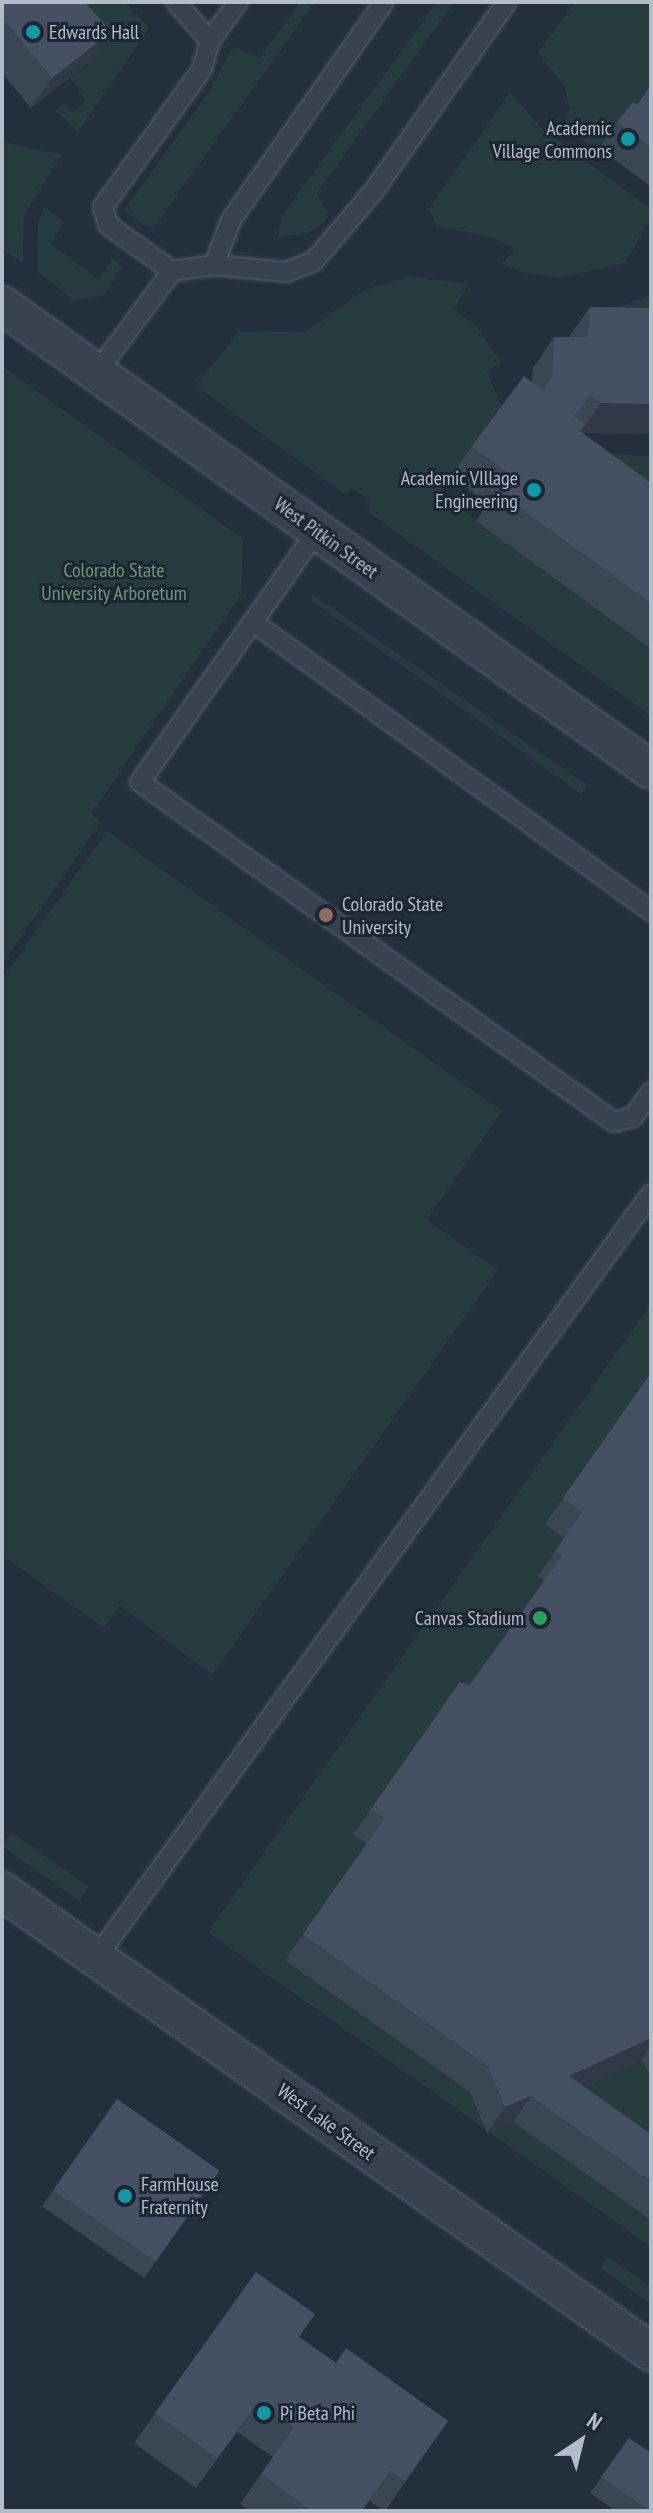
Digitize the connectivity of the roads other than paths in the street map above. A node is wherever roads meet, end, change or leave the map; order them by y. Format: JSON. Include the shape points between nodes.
{"nodes":[{"id":1,"x":176,"y":2,"type":"edge"},
{"id":2,"x":238,"y":2,"type":"edge"},
{"id":3,"x":384,"y":2,"type":"edge"},
{"id":4,"x":507,"y":2,"type":"edge"},
{"id":5,"x":210,"y":41,"type":"junction"},
{"id":6,"x":214,"y":265,"type":"junction"},
{"id":7,"x":172,"y":271,"type":"junction"},
{"id":8,"x":2,"y":305,"type":"edge"},
{"id":9,"x":97,"y":372,"type":"junction"},
{"id":10,"x":317,"y":531,"type":"junction"},
{"id":11,"x":253,"y":622,"type":"junction"},
{"id":12,"x":651,"y":770,"type":"edge"},
{"id":13,"x":651,"y":911,"type":"edge"},
{"id":14,"x":651,"y":1092,"type":"edge"},
{"id":15,"x":651,"y":1194,"type":"edge"},
{"id":16,"x":2,"y":1891,"type":"edge"},
{"id":17,"x":96,"y":1958,"type":"junction"},
{"id":18,"x":651,"y":2352,"type":"edge"}],
"edges":[{"from":1,"to":5,"type":"lane"},
{"from":2,"to":5,"type":"lane"},
{"from":3,"to":6,"type":"lane","via":[[231,220]]},
{"from":4,"to":6,"type":"lane","via":[[373,192],[314,261],[286,272]]},
{"from":5,"to":7,"type":"lane","via":[[202,69],[103,207],[108,225]]},
{"from":6,"to":7,"type":"lane"},
{"from":7,"to":9,"type":"lane"},
{"from":8,"to":9,"type":"street","name":"West Pitkin Street"},
{"from":9,"to":10,"type":"street","name":"West Pitkin Street"},
{"from":10,"to":11,"type":"lane"},
{"from":10,"to":12,"type":"street","name":"West Pitkin Street"},
{"from":11,"to":13,"type":"lane"},
{"from":11,"to":14,"type":"lane","via":[[140,782],[614,1122],[633,1117]]},
{"from":15,"to":17,"type":"lane"},
{"from":16,"to":17,"type":"street","name":"West Lake Street"},
{"from":17,"to":18,"type":"street","name":"West Lake Street"}]}
